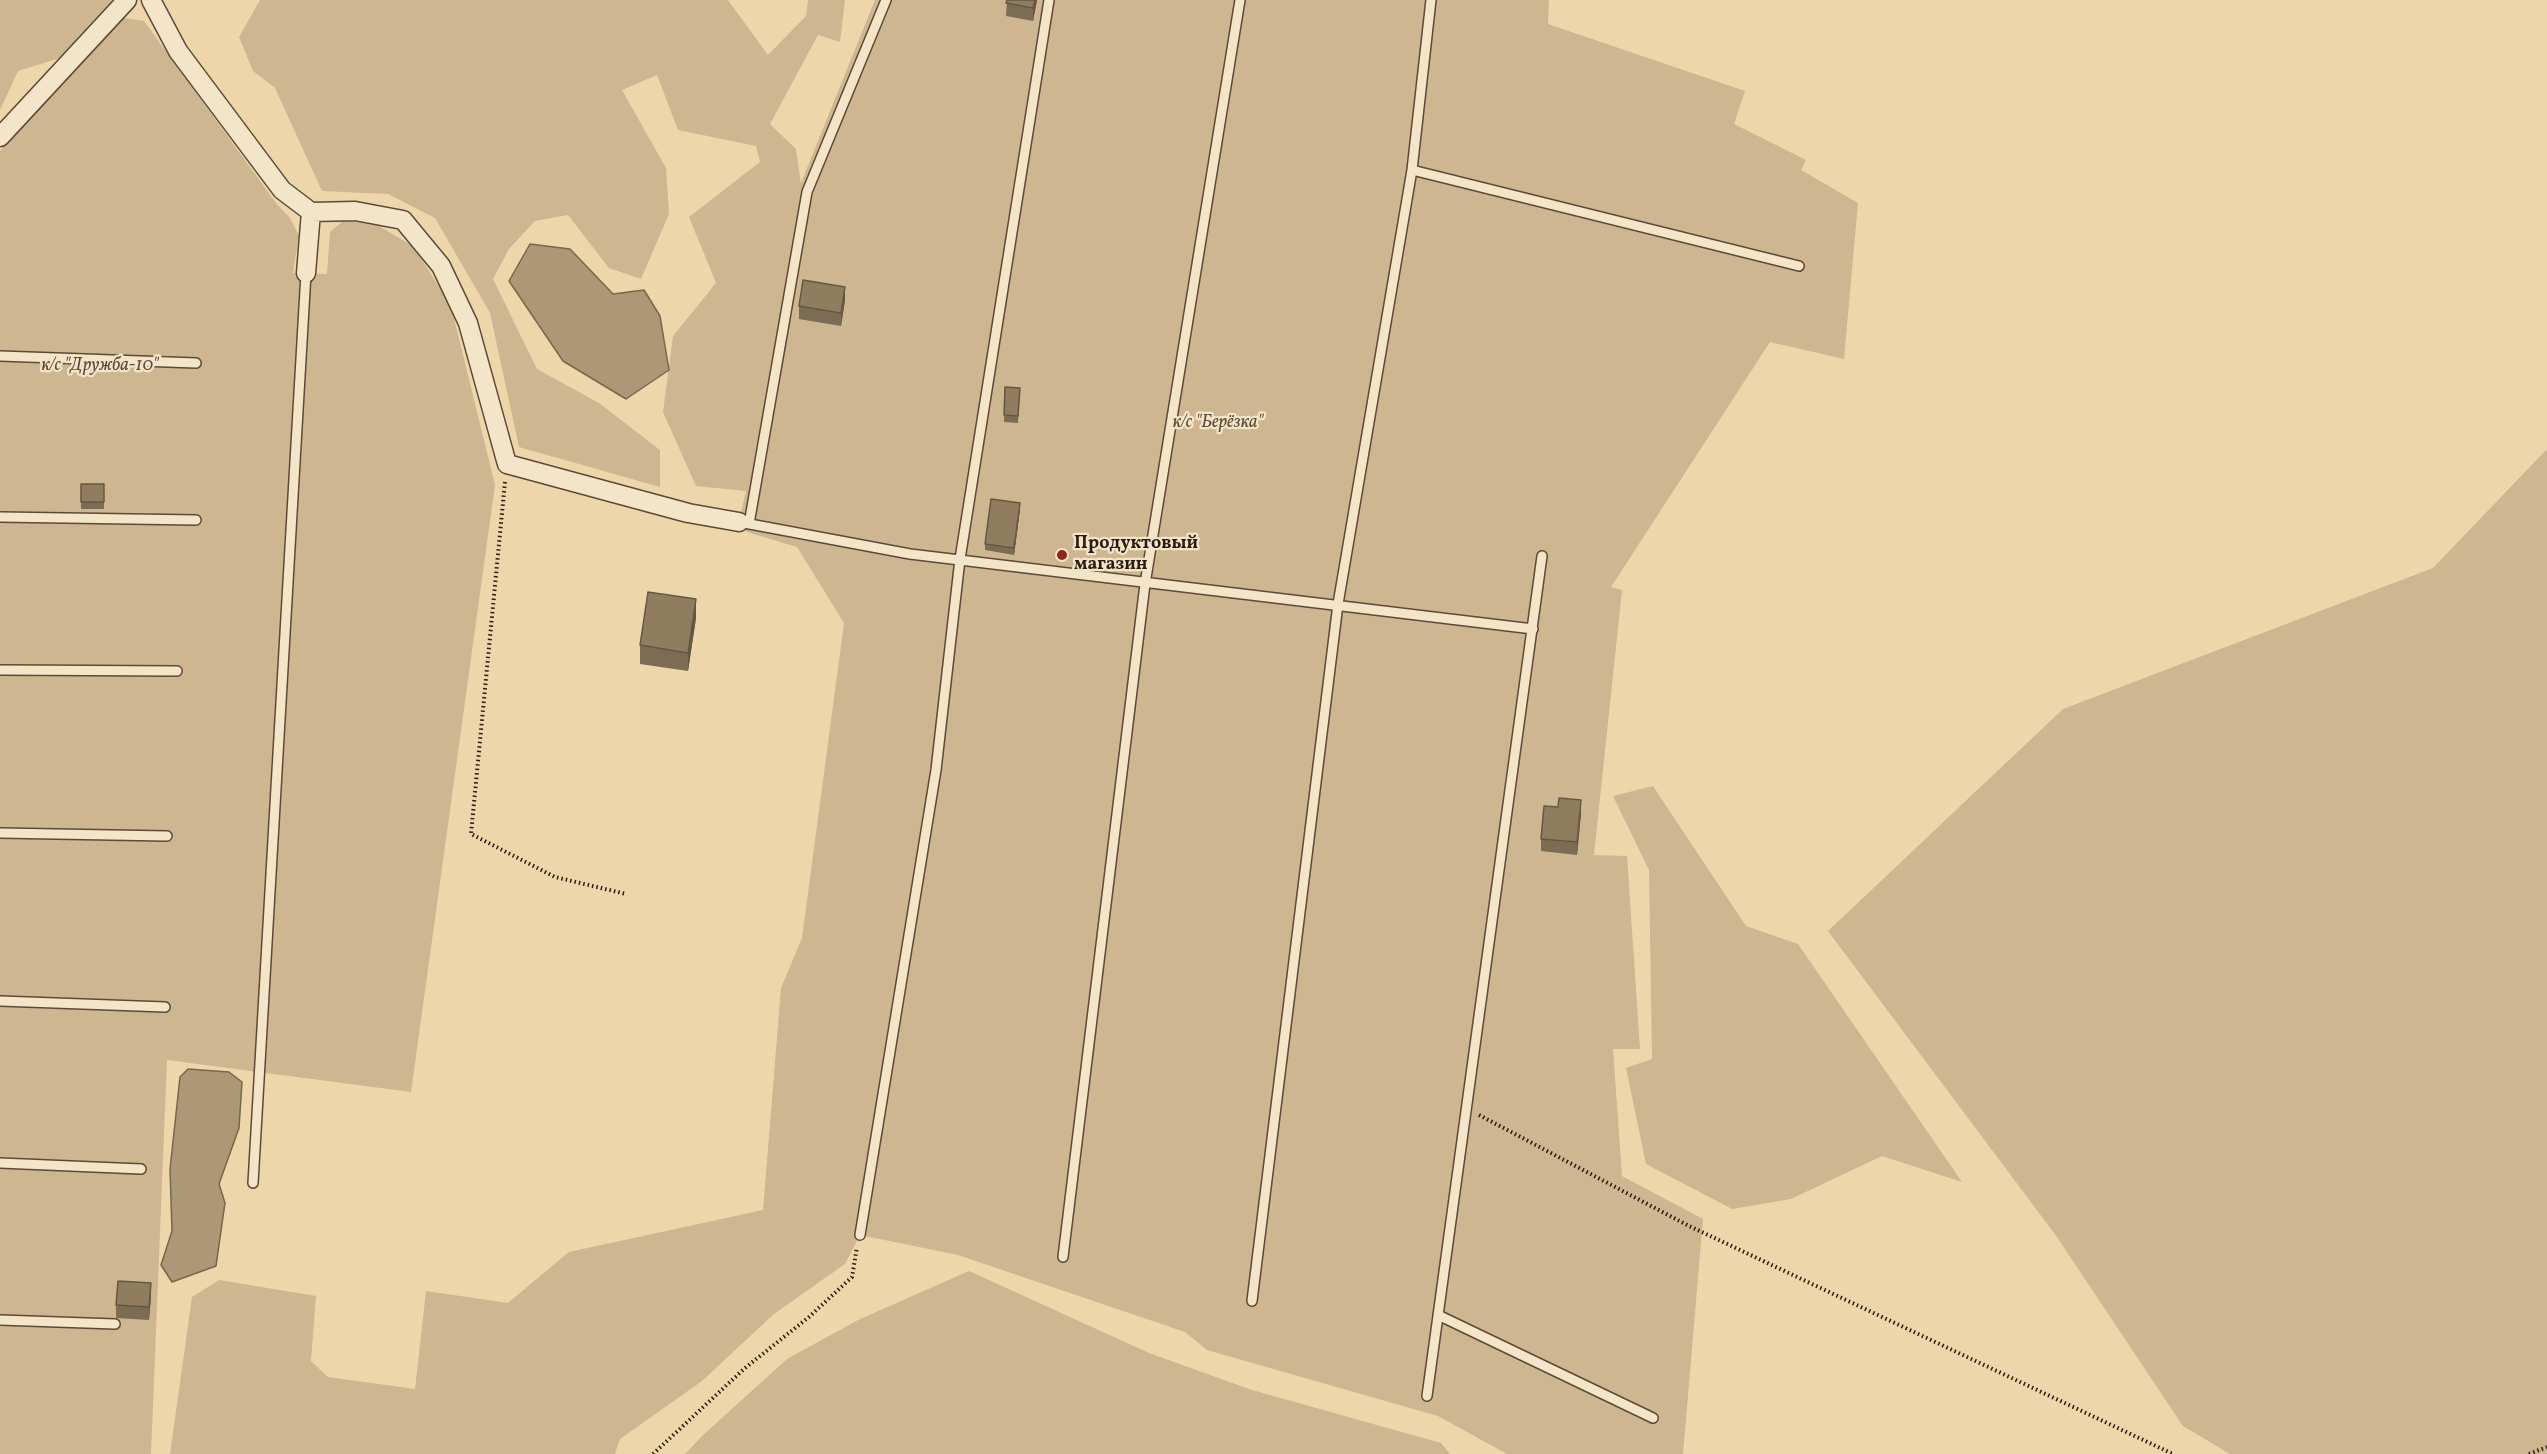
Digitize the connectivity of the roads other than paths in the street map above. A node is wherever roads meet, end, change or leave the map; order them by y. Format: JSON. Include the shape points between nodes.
{"nodes":[{"id":1,"x":127,"y":0,"type":"edge"},
{"id":2,"x":151,"y":0,"type":"edge"},
{"id":3,"x":886,"y":0,"type":"edge"},
{"id":4,"x":1049,"y":0,"type":"edge"},
{"id":5,"x":1240,"y":0,"type":"edge"},
{"id":6,"x":1431,"y":0,"type":"edge"},
{"id":7,"x":0,"y":137,"type":"edge"},
{"id":8,"x":1412,"y":170,"type":"junction"},
{"id":9,"x":311,"y":212,"type":"junction"},
{"id":10,"x":1799,"y":266,"type":"dead end"},
{"id":11,"x":306,"y":273,"type":"joint"},
{"id":12,"x":0,"y":356,"type":"edge"},
{"id":13,"x":196,"y":363,"type":"dead end"},
{"id":14,"x":0,"y":517,"type":"edge"},
{"id":15,"x":196,"y":520,"type":"dead end"},
{"id":16,"x":744,"y":523,"type":"junction"},
{"id":17,"x":1542,"y":556,"type":"dead end"},
{"id":18,"x":960,"y":559,"type":"junction"},
{"id":19,"x":1145,"y":584,"type":"junction"},
{"id":20,"x":1338,"y":604,"type":"junction"},
{"id":21,"x":1533,"y":629,"type":"junction"},
{"id":22,"x":0,"y":670,"type":"edge"},
{"id":23,"x":177,"y":671,"type":"dead end"},
{"id":24,"x":0,"y":833,"type":"edge"},
{"id":25,"x":167,"y":836,"type":"dead end"},
{"id":26,"x":0,"y":1001,"type":"edge"},
{"id":27,"x":165,"y":1007,"type":"dead end"},
{"id":28,"x":0,"y":1163,"type":"edge"},
{"id":29,"x":141,"y":1169,"type":"dead end"},
{"id":30,"x":253,"y":1183,"type":"dead end"},
{"id":31,"x":860,"y":1234,"type":"road end"},
{"id":32,"x":1063,"y":1257,"type":"dead end"},
{"id":33,"x":1252,"y":1301,"type":"dead end"},
{"id":34,"x":1438,"y":1315,"type":"junction"},
{"id":35,"x":0,"y":1320,"type":"edge"},
{"id":36,"x":115,"y":1324,"type":"dead end"},
{"id":37,"x":1427,"y":1396,"type":"dead end"},
{"id":38,"x":1653,"y":1418,"type":"dead end"}],
"edges":[{"from":1,"to":7,"type":"street"},
{"from":2,"to":9,"type":"street","via":[[178,51],[275,181]]},
{"from":3,"to":16,"type":"lane","via":[[807,192]]},
{"from":4,"to":18,"type":"lane"},
{"from":5,"to":19,"type":"lane"},
{"from":6,"to":8,"type":"lane"},
{"from":8,"to":10,"type":"lane"},
{"from":8,"to":20,"type":"lane"},
{"from":9,"to":11,"type":"street"},
{"from":9,"to":16,"type":"street","via":[[355,211],[403,220],[441,266],[468,323],[507,464],[688,513]]},
{"from":11,"to":30,"type":"lane"},
{"from":12,"to":13,"type":"lane"},
{"from":14,"to":15,"type":"lane"},
{"from":16,"to":18,"type":"lane","via":[[910,554]]},
{"from":17,"to":21,"type":"lane"},
{"from":18,"to":19,"type":"lane"},
{"from":18,"to":31,"type":"lane","via":[[936,770]]},
{"from":19,"to":20,"type":"lane"},
{"from":19,"to":32,"type":"lane"},
{"from":20,"to":21,"type":"lane"},
{"from":20,"to":33,"type":"lane"},
{"from":21,"to":34,"type":"lane"},
{"from":22,"to":23,"type":"lane"},
{"from":24,"to":25,"type":"lane"},
{"from":26,"to":27,"type":"lane"},
{"from":28,"to":29,"type":"lane"},
{"from":34,"to":37,"type":"lane"},
{"from":34,"to":38,"type":"lane"},
{"from":35,"to":36,"type":"lane"}]}
